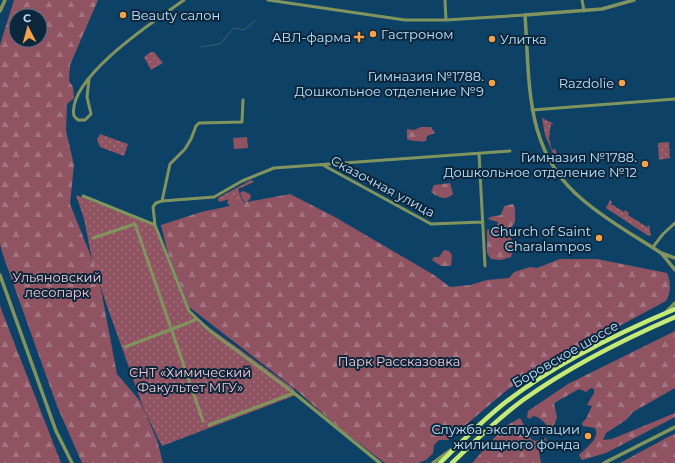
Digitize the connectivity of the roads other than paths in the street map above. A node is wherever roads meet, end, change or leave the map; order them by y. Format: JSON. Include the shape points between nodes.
{"nodes":[{"id":1,"x":5,"y":0,"type":"edge"},
{"id":2,"x":184,"y":0,"type":"edge"},
{"id":3,"x":268,"y":0,"type":"edge"},
{"id":4,"x":445,"y":0,"type":"edge"},
{"id":5,"x":582,"y":0,"type":"edge"},
{"id":6,"x":634,"y":0,"type":"edge"},
{"id":7,"x":0,"y":11,"type":"edge"},
{"id":8,"x":584,"y":11,"type":"junction"},
{"id":9,"x":525,"y":15,"type":"junction"},
{"id":10,"x":446,"y":20,"type":"junction"},
{"id":11,"x":89,"y":79,"type":"junction"},
{"id":12,"x":675,"y":99,"type":"edge"},
{"id":13,"x":243,"y":100,"type":"dead end"},
{"id":14,"x":532,"y":110,"type":"junction"},
{"id":15,"x":510,"y":151,"type":"dead end"},
{"id":16,"x":479,"y":154,"type":"junction"},
{"id":17,"x":321,"y":164,"type":"junction"},
{"id":18,"x":83,"y":196,"type":"dead end"},
{"id":19,"x":162,"y":201,"type":"junction"},
{"id":20,"x":483,"y":222,"type":"junction"},
{"id":21,"x":675,"y":223,"type":"edge"},
{"id":22,"x":155,"y":225,"type":"junction"},
{"id":23,"x":93,"y":238,"type":"dead end"},
{"id":24,"x":653,"y":247,"type":"junction"},
{"id":25,"x":661,"y":253,"type":"junction"},
{"id":26,"x":675,"y":258,"type":"edge"},
{"id":27,"x":485,"y":266,"type":"dead end"},
{"id":28,"x":675,"y":270,"type":"edge"},
{"id":29,"x":0,"y":275,"type":"edge"},
{"id":30,"x":675,"y":303,"type":"edge"},
{"id":31,"x":675,"y":309,"type":"edge"},
{"id":32,"x":664,"y":314,"type":"junction"},
{"id":33,"x":675,"y":318,"type":"edge"},
{"id":34,"x":196,"y":319,"type":"junction"},
{"id":35,"x":171,"y":330,"type":"junction"},
{"id":36,"x":125,"y":347,"type":"dead end"},
{"id":37,"x":294,"y":393,"type":"junction"},
{"id":38,"x":203,"y":421,"type":"dead end"},
{"id":39,"x":209,"y":425,"type":"dead end"},
{"id":40,"x":675,"y":427,"type":"edge"},
{"id":41,"x":455,"y":448,"type":"junction"},
{"id":42,"x":72,"y":463,"type":"edge"},
{"id":43,"x":380,"y":463,"type":"edge"},
{"id":44,"x":433,"y":463,"type":"edge"},
{"id":45,"x":440,"y":463,"type":"edge"},
{"id":46,"x":452,"y":463,"type":"edge"},
{"id":47,"x":604,"y":463,"type":"edge"}],
"edges":[{"from":1,"to":7,"type":"street"},
{"from":2,"to":11,"type":"street","via":[[120,46]]},
{"from":3,"to":10,"type":"street","via":[[394,19]]},
{"from":4,"to":10,"type":"street"},
{"from":5,"to":8,"type":"street"},
{"from":6,"to":8,"type":"street","via":[[614,7]]},
{"from":8,"to":9,"type":"street"},
{"from":9,"to":10,"type":"street"},
{"from":9,"to":14,"type":"street"},
{"from":11,"to":11,"type":"street","via":[[82,86],[74,106],[74,116],[82,121],[91,114],[87,97]]},
{"from":12,"to":14,"type":"street"},
{"from":13,"to":19,"type":"street","via":[[242,122],[199,123],[196,126],[185,149],[170,164]]},
{"from":14,"to":24,"type":"street","via":[[544,152],[566,185],[585,202]]},
{"from":15,"to":16,"type":"street","name":"Сказочная улица"},
{"from":16,"to":17,"type":"street","name":"Сказочная улица"},
{"from":16,"to":20,"type":"street"},
{"from":17,"to":19,"type":"street","name":"Сказочная улица","via":[[271,169],[242,181],[214,197]]},
{"from":17,"to":20,"type":"street","name":"Сказочная улица","via":[[431,224]]},
{"from":18,"to":22,"type":"street"},
{"from":19,"to":22,"type":"street","via":[[153,207]]},
{"from":20,"to":27,"type":"street"},
{"from":21,"to":24,"type":"street"},
{"from":22,"to":34,"type":"street","via":[[189,311]]},
{"from":23,"to":35,"type":"street","via":[[135,224]]},
{"from":24,"to":25,"type":"street"},
{"from":25,"to":26,"type":"street"},
{"from":25,"to":28,"type":"street"},
{"from":29,"to":42,"type":"street","via":[[56,431]]},
{"from":30,"to":32,"type":"street"},
{"from":31,"to":32,"type":"main road","name":"Боровское шоссе"},
{"from":32,"to":41,"type":"main road","name":"Боровское шоссе","via":[[596,347],[541,378],[502,405]]},
{"from":33,"to":46,"type":"main road","name":"Боровское шоссе","via":[[606,351],[544,385],[493,424]]},
{"from":34,"to":35,"type":"street"},
{"from":34,"to":37,"type":"street"},
{"from":35,"to":36,"type":"street"},
{"from":35,"to":38,"type":"street"},
{"from":37,"to":39,"type":"street"},
{"from":37,"to":43,"type":"street"},
{"from":40,"to":47,"type":"street"},
{"from":41,"to":44,"type":"street"},
{"from":41,"to":45,"type":"main road","name":"Боровское шоссе"}]}
